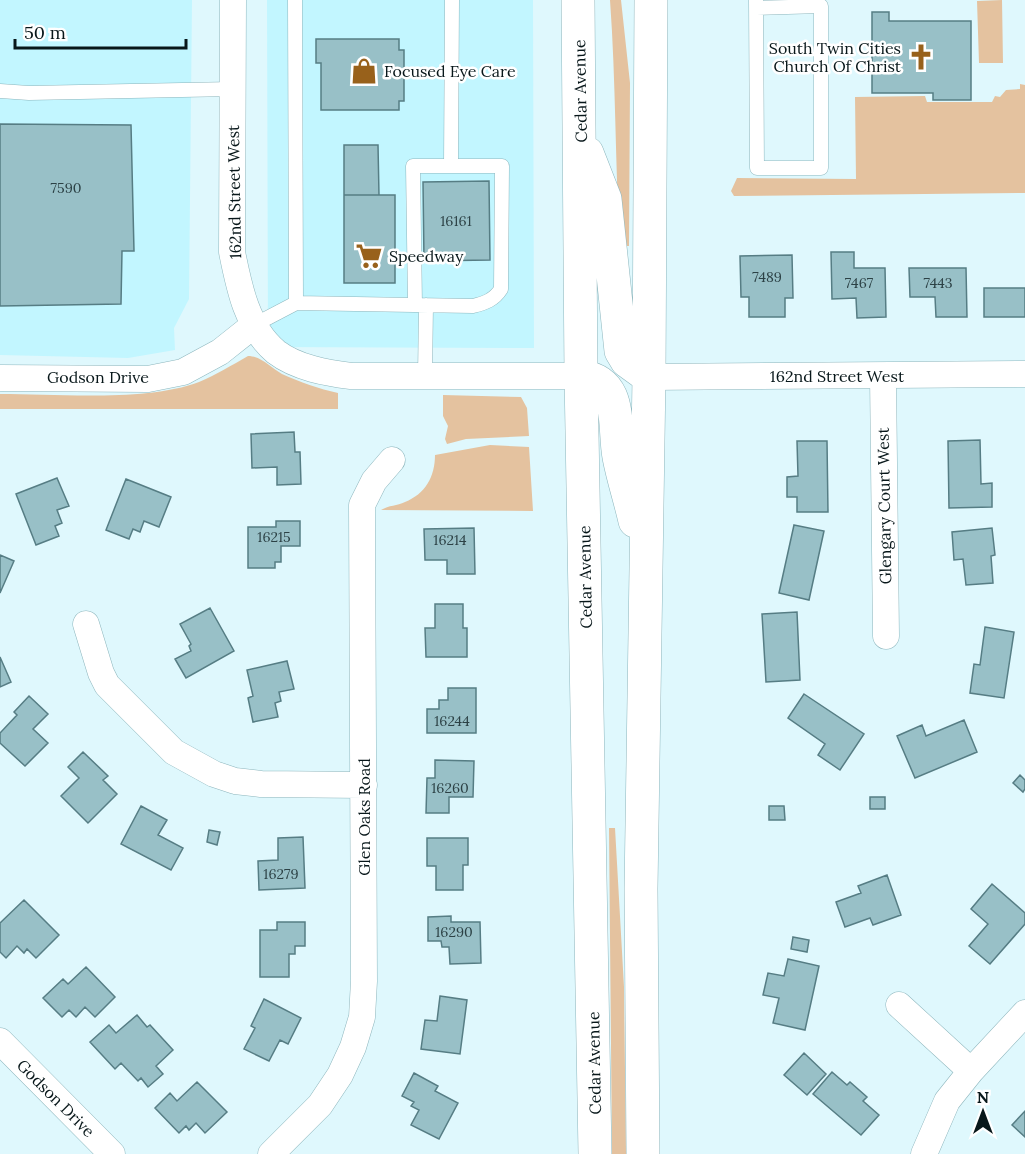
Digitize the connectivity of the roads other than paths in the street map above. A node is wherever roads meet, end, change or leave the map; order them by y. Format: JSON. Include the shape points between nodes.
{"nodes":[{"id":1,"x":233,"y":0,"type":"edge"},
{"id":2,"x":295,"y":0,"type":"edge"},
{"id":3,"x":452,"y":0,"type":"edge"},
{"id":4,"x":578,"y":0,"type":"edge"},
{"id":5,"x":651,"y":0,"type":"edge"},
{"id":6,"x":757,"y":4,"type":"edge"},
{"id":7,"x":233,"y":89,"type":"junction"},
{"id":8,"x":0,"y":91,"type":"edge"},
{"id":9,"x":580,"y":138,"type":"junction"},
{"id":10,"x":451,"y":166,"type":"junction"},
{"id":11,"x":296,"y":303,"type":"junction"},
{"id":12,"x":421,"y":305,"type":"junction"},
{"id":13,"x":254,"y":325,"type":"junction"},
{"id":14,"x":1025,"y":374,"type":"edge"},
{"id":15,"x":425,"y":376,"type":"junction"},
{"id":16,"x":581,"y":376,"type":"junction"},
{"id":17,"x":883,"y":376,"type":"junction"},
{"id":18,"x":649,"y":377,"type":"junction"},
{"id":19,"x":0,"y":378,"type":"edge"},
{"id":20,"x":392,"y":460,"type":"dead end"},
{"id":21,"x":646,"y":563,"type":"junction"},
{"id":22,"x":86,"y":624,"type":"dead end"},
{"id":23,"x":886,"y":636,"type":"dead end"},
{"id":24,"x":364,"y":785,"type":"junction"},
{"id":25,"x":899,"y":1005,"type":"dead end"},
{"id":26,"x":1025,"y":1013,"type":"edge"},
{"id":27,"x":0,"y":1041,"type":"edge"},
{"id":28,"x":971,"y":1071,"type":"junction"},
{"id":29,"x":112,"y":1154,"type":"edge"},
{"id":30,"x":271,"y":1154,"type":"edge"},
{"id":31,"x":595,"y":1154,"type":"edge"},
{"id":32,"x":643,"y":1154,"type":"edge"},
{"id":33,"x":924,"y":1154,"type":"edge"}],
"edges":[{"from":1,"to":7,"type":"street","name":"162nd Street West"},
{"from":2,"to":11,"type":"lane"},
{"from":3,"to":10,"type":"lane"},
{"from":4,"to":9,"type":"main road","name":"Cedar Avenue"},
{"from":5,"to":18,"type":"main road"},
{"from":6,"to":6,"type":"lane","via":[[757,168],[820,168],[821,6]]},
{"from":7,"to":8,"type":"lane"},
{"from":7,"to":13,"type":"street","name":"162nd Street West","via":[[232,252],[240,291]]},
{"from":9,"to":16,"type":"main road","name":"Cedar Avenue"},
{"from":9,"to":18,"type":"main road","via":[[605,199],[621,351],[627,361]]},
{"from":10,"to":12,"type":"lane","via":[[413,166]]},
{"from":10,"to":12,"type":"lane","via":[[502,166],[501,289],[496,297],[473,306]]},
{"from":11,"to":12,"type":"lane"},
{"from":11,"to":13,"type":"lane"},
{"from":12,"to":15,"type":"lane"},
{"from":13,"to":15,"type":"street","name":"162nd Street West","via":[[276,352],[322,372]]},
{"from":13,"to":19,"type":"street","name":"Godson Drive","via":[[220,352],[183,372],[148,379]]},
{"from":14,"to":17,"type":"street","name":"162nd Street West"},
{"from":15,"to":16,"type":"street","name":"162nd Street West"},
{"from":16,"to":21,"type":"main road","via":[[594,378],[615,406],[619,456]]},
{"from":16,"to":31,"type":"main road","name":"Cedar Avenue"},
{"from":17,"to":18,"type":"street","name":"162nd Street West"},
{"from":17,"to":23,"type":"street","name":"Glengary Court West"},
{"from":18,"to":21,"type":"main road"},
{"from":20,"to":24,"type":"street","name":"Glen Oaks Road","via":[[374,481],[362,505]]},
{"from":21,"to":32,"type":"main road","via":[[641,889]]},
{"from":22,"to":24,"type":"street","via":[[107,686],[174,752],[235,781]]},
{"from":24,"to":30,"type":"street","name":"Glen Oaks Road","via":[[362,1017],[340,1075],[320,1105]]},
{"from":25,"to":28,"type":"street"},
{"from":26,"to":28,"type":"street"},
{"from":27,"to":29,"type":"street","name":"Godson Drive"},
{"from":28,"to":33,"type":"street","via":[[947,1101]]}]}
